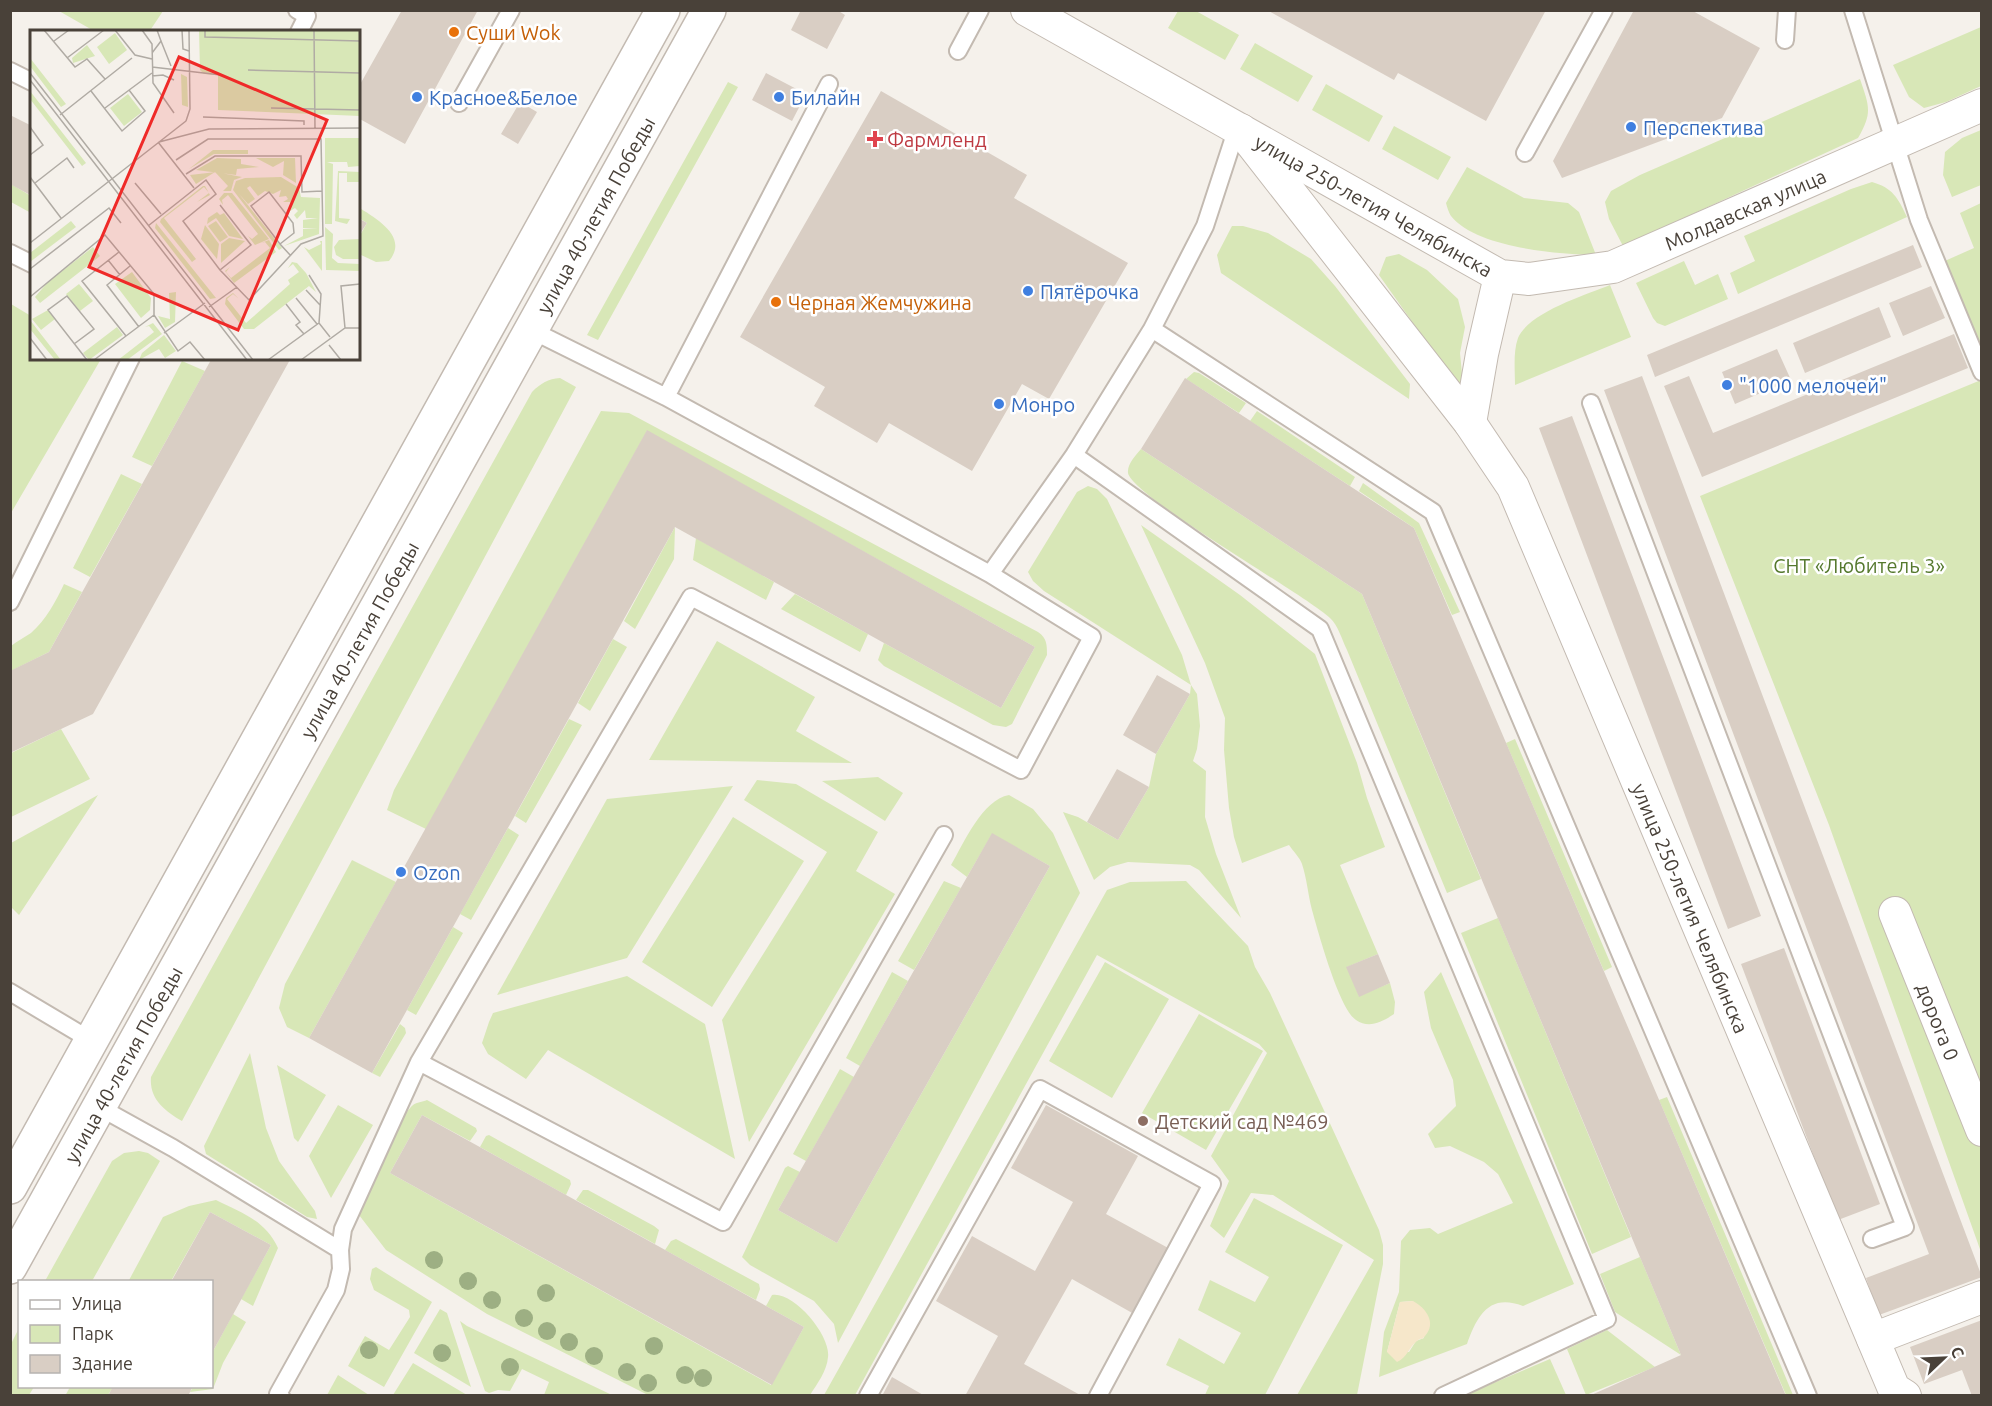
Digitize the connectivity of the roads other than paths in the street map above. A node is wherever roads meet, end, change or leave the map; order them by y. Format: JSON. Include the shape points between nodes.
{"nodes":[{"id":1,"x":297,"y":10,"type":"edge"},
{"id":2,"x":511,"y":10,"type":"edge"},
{"id":3,"x":663,"y":10,"type":"edge"},
{"id":4,"x":709,"y":10,"type":"edge"},
{"id":5,"x":980,"y":10,"type":"edge"},
{"id":6,"x":1027,"y":10,"type":"edge"},
{"id":7,"x":1604,"y":10,"type":"edge"},
{"id":8,"x":1787,"y":10,"type":"edge"},
{"id":9,"x":1853,"y":10,"type":"edge"},
{"id":10,"x":300,"y":30,"type":"edge"},
{"id":11,"x":1785,"y":40,"type":"dead end"},
{"id":12,"x":958,"y":51,"type":"dead end"},
{"id":13,"x":10,"y":71,"type":"edge"},
{"id":14,"x":30,"y":81,"type":"edge"},
{"id":15,"x":829,"y":84,"type":"dead end"},
{"id":16,"x":459,"y":103,"type":"dead end"},
{"id":17,"x":1982,"y":105,"type":"edge"},
{"id":18,"x":1239,"y":129,"type":"junction"},
{"id":19,"x":1895,"y":142,"type":"junction"},
{"id":20,"x":1525,"y":153,"type":"dead end"},
{"id":21,"x":10,"y":253,"type":"edge"},
{"id":22,"x":30,"y":263,"type":"edge"},
{"id":23,"x":1500,"y":276,"type":"junction"},
{"id":24,"x":1152,"y":329,"type":"junction"},
{"id":25,"x":531,"y":330,"type":"junction"},
{"id":26,"x":130,"y":360,"type":"edge"},
{"id":27,"x":1982,"y":372,"type":"edge"},
{"id":28,"x":666,"y":397,"type":"junction"},
{"id":29,"x":1591,"y":403,"type":"dead end"},
{"id":30,"x":1470,"y":423,"type":"junction"},
{"id":31,"x":1074,"y":455,"type":"junction"},
{"id":32,"x":990,"y":574,"type":"junction"},
{"id":33,"x":10,"y":602,"type":"edge"},
{"id":34,"x":944,"y":835,"type":"dead end"},
{"id":35,"x":1895,"y":914,"type":"dead end"},
{"id":36,"x":10,"y":992,"type":"edge"},
{"id":37,"x":92,"y":1041,"type":"junction"},
{"id":38,"x":124,"y":1061,"type":"junction"},
{"id":39,"x":419,"y":1062,"type":"junction"},
{"id":40,"x":65,"y":1089,"type":"junction"},
{"id":41,"x":99,"y":1107,"type":"junction"},
{"id":42,"x":1982,"y":1130,"type":"edge"},
{"id":43,"x":10,"y":1187,"type":"edge"},
{"id":44,"x":1872,"y":1239,"type":"dead end"},
{"id":45,"x":340,"y":1250,"type":"junction"},
{"id":46,"x":10,"y":1267,"type":"edge"},
{"id":47,"x":1982,"y":1298,"type":"edge"},
{"id":48,"x":1873,"y":1339,"type":"junction"},
{"id":49,"x":1893,"y":1393,"type":"edge"},
{"id":50,"x":281,"y":1395,"type":"edge"},
{"id":51,"x":868,"y":1395,"type":"edge"},
{"id":52,"x":1098,"y":1395,"type":"edge"},
{"id":53,"x":1443,"y":1395,"type":"edge"},
{"id":54,"x":1808,"y":1395,"type":"edge"}],
"edges":[{"from":1,"to":10,"type":"lane","via":[[307,16]]},
{"from":2,"to":16,"type":"lane"},
{"from":3,"to":37,"type":"street","name":"улица 40-летия Победы"},
{"from":4,"to":25,"type":"street","name":"улица 40-летия Победы"},
{"from":5,"to":12,"type":"lane"},
{"from":6,"to":18,"type":"street","name":"улица 250-летия Челябинска"},
{"from":7,"to":20,"type":"lane"},
{"from":8,"to":11,"type":"lane"},
{"from":9,"to":19,"type":"lane"},
{"from":13,"to":14,"type":"lane"},
{"from":15,"to":28,"type":"lane"},
{"from":17,"to":19,"type":"street","name":"Молдавская улица"},
{"from":18,"to":23,"type":"street","name":"улица 250-летия Челябинска"},
{"from":18,"to":24,"type":"lane","via":[[1205,226]]},
{"from":18,"to":30,"type":"street","name":"улица 250-летия Челябинска"},
{"from":19,"to":23,"type":"street","name":"Молдавская улица","via":[[1613,267],[1529,279]]},
{"from":19,"to":27,"type":"lane","via":[[1919,219]]},
{"from":21,"to":22,"type":"lane"},
{"from":23,"to":30,"type":"street","name":"улица 250-летия Челябинска"},
{"from":24,"to":31,"type":"lane"},
{"from":24,"to":54,"type":"lane","via":[[1433,512]]},
{"from":25,"to":28,"type":"lane"},
{"from":25,"to":38,"type":"street","name":"улица 40-летия Победы"},
{"from":26,"to":33,"type":"lane"},
{"from":28,"to":32,"type":"lane"},
{"from":29,"to":44,"type":"lane","via":[[1905,1227]]},
{"from":30,"to":48,"type":"street","name":"улица 250-летия Челябинска","via":[[1513,487]]},
{"from":31,"to":32,"type":"lane"},
{"from":31,"to":53,"type":"lane","via":[[1320,629],[1607,1319]]},
{"from":32,"to":39,"type":"lane","via":[[1092,637],[1021,770],[691,597]]},
{"from":34,"to":39,"type":"lane","via":[[723,1222]]},
{"from":35,"to":42,"type":"street","name":"дорога 0"},
{"from":36,"to":37,"type":"lane"},
{"from":37,"to":38,"type":"street"},
{"from":37,"to":40,"type":"street","name":"улица 40-летия Победы"},
{"from":38,"to":41,"type":"street","name":"улица 40-летия Победы"},
{"from":39,"to":45,"type":"lane","via":[[343,1229]]},
{"from":40,"to":41,"type":"street"},
{"from":40,"to":43,"type":"street","name":"улица 40-летия Победы"},
{"from":41,"to":45,"type":"lane"},
{"from":41,"to":46,"type":"street","name":"улица 40-летия Победы"},
{"from":45,"to":50,"type":"lane","via":[[336,1290],[278,1394]]},
{"from":47,"to":48,"type":"street"},
{"from":48,"to":49,"type":"street","name":"улица 250-летия Челябинска"},
{"from":51,"to":52,"type":"lane","via":[[1040,1089],[1212,1185]]}]}
